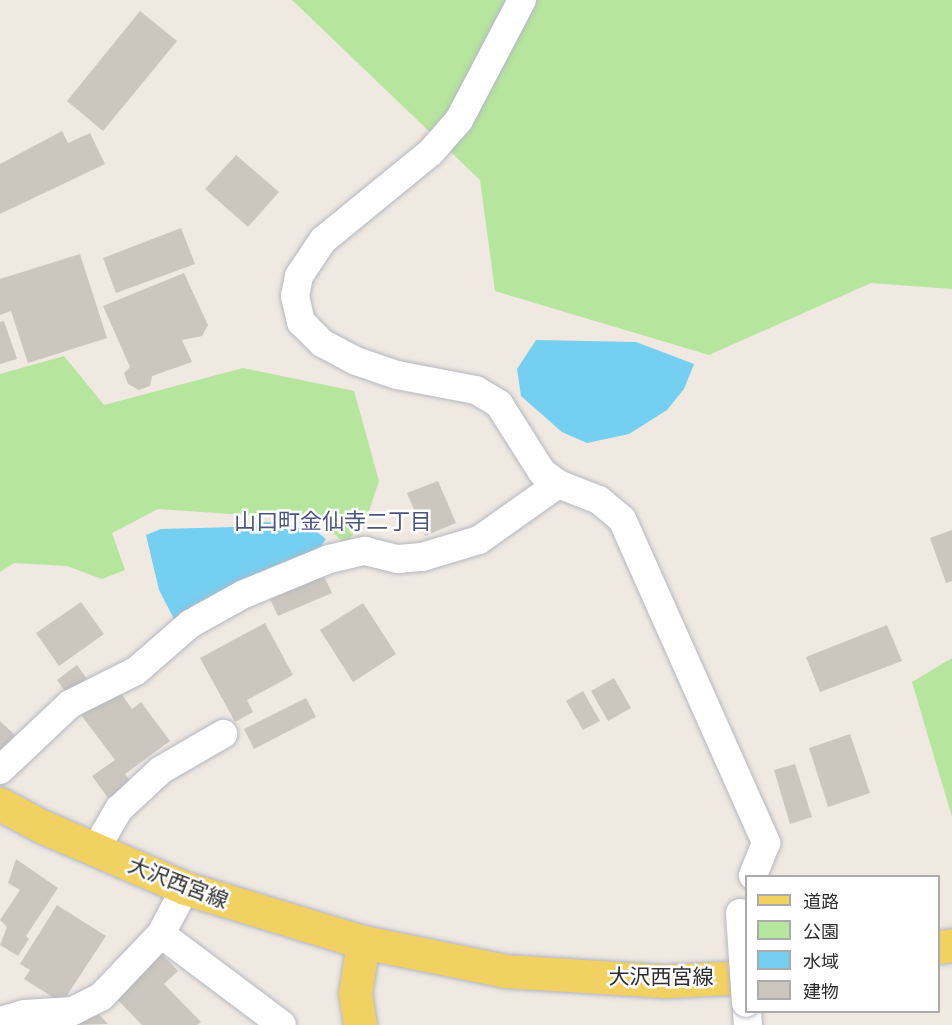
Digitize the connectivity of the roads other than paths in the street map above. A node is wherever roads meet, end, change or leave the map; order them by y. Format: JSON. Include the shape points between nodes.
{"nodes":[{"id":1,"x":522,"y":0,"type":"edge"},
{"id":2,"x":558,"y":484,"type":"junction"},
{"id":3,"x":223,"y":735,"type":"dead end"},
{"id":4,"x":0,"y":770,"type":"edge"},
{"id":5,"x":0,"y":804,"type":"edge"},
{"id":6,"x":94,"y":850,"type":"junction"},
{"id":7,"x":753,"y":875,"type":"edge"},
{"id":8,"x":185,"y":888,"type":"junction"},
{"id":9,"x":743,"y":904,"type":"edge"},
{"id":10,"x":161,"y":934,"type":"junction"},
{"id":11,"x":363,"y":942,"type":"junction"},
{"id":12,"x":745,"y":954,"type":"edge"},
{"id":13,"x":745,"y":977,"type":"edge"},
{"id":14,"x":0,"y":1021,"type":"edge"},
{"id":15,"x":282,"y":1025,"type":"edge"},
{"id":16,"x":360,"y":1025,"type":"edge"}],
"edges":[{"from":1,"to":2,"type":"street","via":[[459,120],[431,152],[323,240],[299,276],[295,296],[301,322],[322,343],[376,368],[476,390],[499,404],[542,472]]},
{"from":2,"to":4,"type":"street","via":[[478,540],[422,557],[399,559],[365,551],[329,559],[244,594],[190,624],[136,670],[70,704]]},
{"from":2,"to":7,"type":"street","via":[[599,500],[622,519],[765,843]]},
{"from":3,"to":6,"type":"street","via":[[161,770],[119,809]]},
{"from":5,"to":6,"type":"main road","name":"大沢西宮線"},
{"from":6,"to":8,"type":"main road","name":"大沢西宮線"},
{"from":8,"to":10,"type":"street"},
{"from":8,"to":11,"type":"main road","name":"大沢西宮線"},
{"from":9,"to":12,"type":"street","bridge":true},
{"from":10,"to":14,"type":"street","via":[[101,997],[73,1011],[24,1014]]},
{"from":10,"to":15,"type":"street"},
{"from":11,"to":13,"type":"main road","name":"大沢西宮線","via":[[506,971],[666,981]]},
{"from":11,"to":16,"type":"main road","via":[[355,994]]}]}
